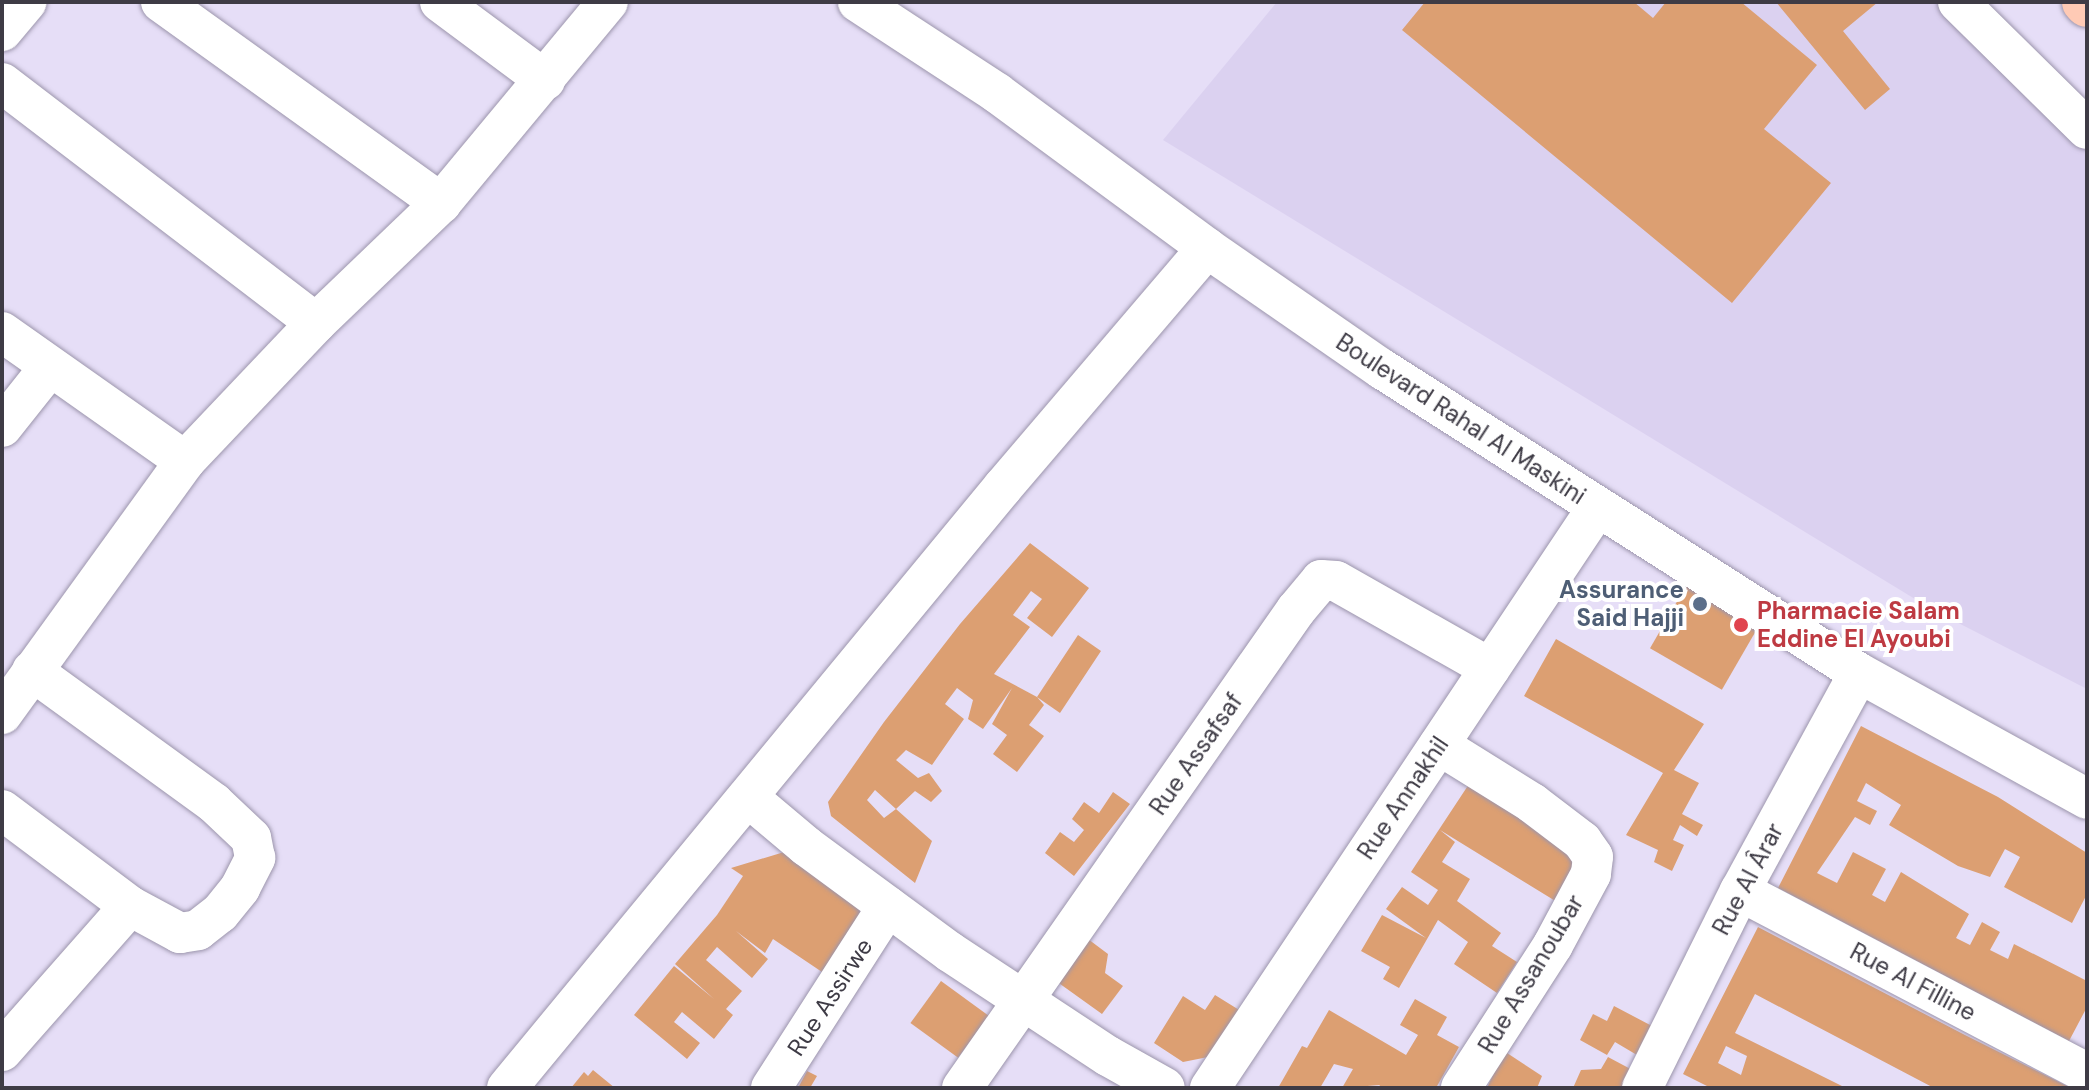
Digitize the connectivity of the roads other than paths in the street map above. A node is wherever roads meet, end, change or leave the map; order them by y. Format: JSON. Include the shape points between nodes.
{"nodes":[{"id":1,"x":26,"y":2,"type":"edge"},
{"id":2,"x":161,"y":2,"type":"edge"},
{"id":3,"x":440,"y":2,"type":"edge"},
{"id":4,"x":608,"y":2,"type":"edge"},
{"id":5,"x":858,"y":2,"type":"edge"},
{"id":6,"x":1958,"y":2,"type":"edge"},
{"id":7,"x":2,"y":31,"type":"edge"},
{"id":8,"x":545,"y":80,"type":"junction"},
{"id":9,"x":2,"y":83,"type":"edge"},
{"id":10,"x":2086,"y":125,"type":"edge"},
{"id":11,"x":441,"y":203,"type":"junction"},
{"id":12,"x":1207,"y":248,"type":"junction"},
{"id":13,"x":316,"y":323,"type":"junction"},
{"id":14,"x":2,"y":332,"type":"edge"},
{"id":15,"x":49,"y":368,"type":"junction"},
{"id":16,"x":2,"y":427,"type":"edge"},
{"id":17,"x":185,"y":461,"type":"junction"},
{"id":18,"x":1597,"y":508,"type":"junction"},
{"id":19,"x":1490,"y":668,"type":"junction"},
{"id":20,"x":32,"y":671,"type":"junction"},
{"id":21,"x":1859,"y":673,"type":"junction"},
{"id":22,"x":2,"y":714,"type":"edge"},
{"id":23,"x":1439,"y":745,"type":"junction"},
{"id":24,"x":749,"y":798,"type":"junction"},
{"id":25,"x":2087,"y":799,"type":"edge"},
{"id":26,"x":6,"y":821,"type":"edge"},
{"id":27,"x":1740,"y":891,"type":"junction"},
{"id":28,"x":130,"y":906,"type":"junction"},
{"id":29,"x":888,"y":906,"type":"junction"},
{"id":30,"x":1024,"y":999,"type":"junction"},
{"id":31,"x":2,"y":1051,"type":"edge"},
{"id":32,"x":2087,"y":1073,"type":"edge"},
{"id":33,"x":1648,"y":1086,"type":"edge"},
{"id":34,"x":507,"y":1088,"type":"edge"},
{"id":35,"x":771,"y":1088,"type":"edge"},
{"id":36,"x":962,"y":1088,"type":"edge"},
{"id":37,"x":1165,"y":1088,"type":"edge"},
{"id":38,"x":1210,"y":1088,"type":"edge"},
{"id":39,"x":1461,"y":1088,"type":"edge"}],
"edges":[{"from":1,"to":7,"type":"street"},
{"from":2,"to":11,"type":"street"},
{"from":3,"to":8,"type":"street"},
{"from":4,"to":8,"type":"street"},
{"from":5,"to":12,"type":"street","name":"Boulevard Rahal Al Maskini","via":[[997,93]]},
{"from":6,"to":10,"type":"street"},
{"from":8,"to":11,"type":"street"},
{"from":9,"to":13,"type":"street"},
{"from":11,"to":13,"type":"street"},
{"from":12,"to":18,"type":"street","name":"Boulevard Rahal Al Maskini"},
{"from":12,"to":24,"type":"street"},
{"from":13,"to":17,"type":"street"},
{"from":14,"to":15,"type":"street"},
{"from":15,"to":16,"type":"street"},
{"from":15,"to":17,"type":"street"},
{"from":17,"to":20,"type":"street"},
{"from":18,"to":19,"type":"street","name":"Rue Annakhil"},
{"from":18,"to":21,"type":"street","name":"Boulevard Rahal Al Maskini"},
{"from":19,"to":23,"type":"street","name":"Rue Annakhil"},
{"from":19,"to":30,"type":"street","name":"Rue Assafsaf","via":[[1336,581],[1321,580]]},
{"from":20,"to":22,"type":"street"},
{"from":20,"to":28,"type":"street","via":[[214,803],[240,825],[255,848],[240,888],[198,930],[180,933]]},
{"from":21,"to":25,"type":"street","name":"Boulevard Rahal Al Maskini"},
{"from":21,"to":27,"type":"street","name":"Rue Al Ârar"},
{"from":23,"to":38,"type":"street","name":"Rue Annakhil"},
{"from":23,"to":39,"type":"street","name":"Rue Assanoubar","via":[[1532,803],[1582,841],[1593,857],[1591,874],[1553,945]]},
{"from":24,"to":29,"type":"street"},
{"from":24,"to":34,"type":"street"},
{"from":26,"to":28,"type":"street"},
{"from":27,"to":32,"type":"street","name":"Rue Al Filline"},
{"from":27,"to":33,"type":"street","name":"Rue Al Ârar"},
{"from":28,"to":31,"type":"street"},
{"from":29,"to":30,"type":"street"},
{"from":29,"to":35,"type":"street","name":"Rue Assirwe"},
{"from":30,"to":36,"type":"street","name":"Rue Assafsaf"},
{"from":30,"to":37,"type":"street"}]}
